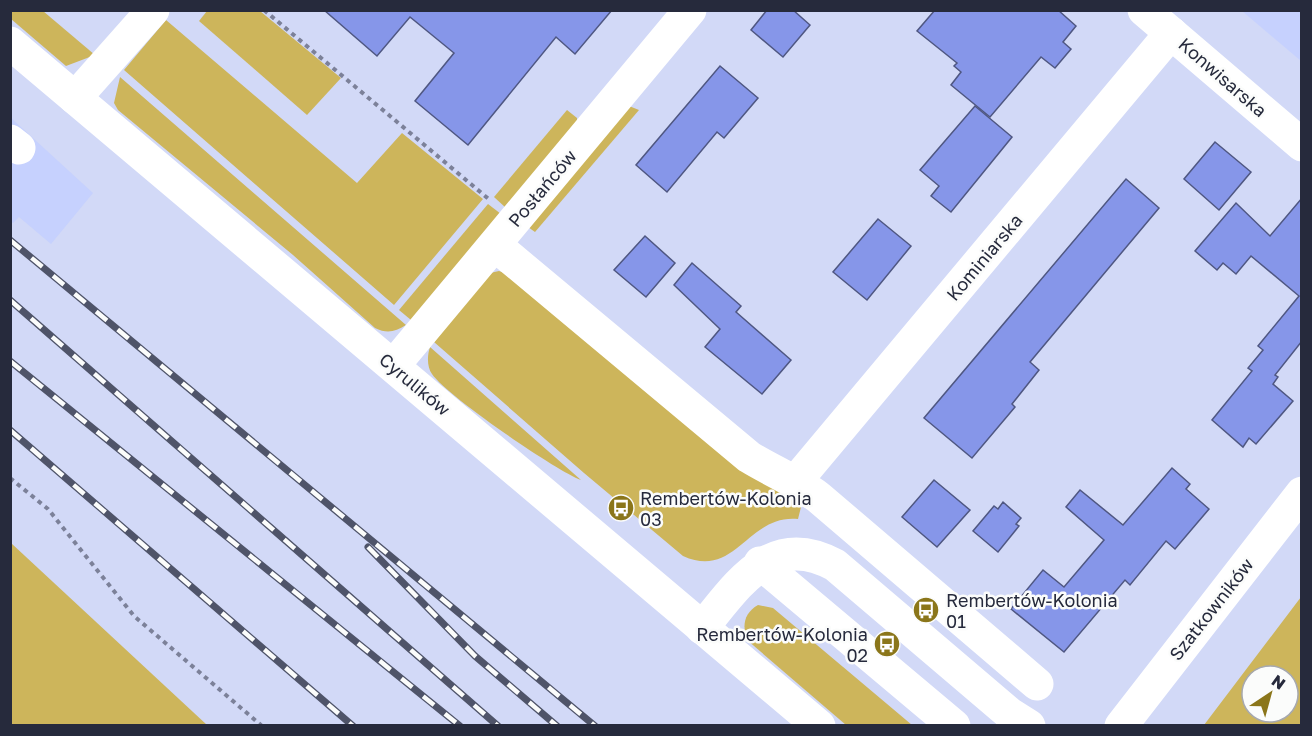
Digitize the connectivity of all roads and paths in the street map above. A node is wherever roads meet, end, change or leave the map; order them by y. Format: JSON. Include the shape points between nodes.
{"nodes":[{"id":1,"x":153,"y":10,"type":"edge"},
{"id":2,"x":264,"y":10,"type":"edge"},
{"id":3,"x":690,"y":10,"type":"edge"},
{"id":4,"x":1144,"y":10,"type":"edge"},
{"id":5,"x":1172,"y":33,"type":"junction"},
{"id":6,"x":10,"y":43,"type":"edge"},
{"id":7,"x":75,"y":98,"type":"junction"},
{"id":8,"x":1302,"y":145,"type":"edge"},
{"id":9,"x":495,"y":205,"type":"dead end"},
{"id":10,"x":495,"y":244,"type":"junction"},
{"id":11,"x":394,"y":365,"type":"junction"},
{"id":12,"x":10,"y":478,"type":"edge"},
{"id":13,"x":796,"y":481,"type":"junction"},
{"id":14,"x":1302,"y":493,"type":"edge"},
{"id":15,"x":760,"y":563,"type":"junction"},
{"id":16,"x":702,"y":628,"type":"junction"},
{"id":17,"x":1038,"y":684,"type":"dead end"},
{"id":18,"x":262,"y":726,"type":"edge"},
{"id":19,"x":819,"y":726,"type":"edge"},
{"id":20,"x":954,"y":726,"type":"edge"},
{"id":21,"x":1029,"y":726,"type":"edge"},
{"id":22,"x":1120,"y":726,"type":"edge"}],
"edges":[{"from":1,"to":7,"type":"street"},
{"from":2,"to":9,"type":"path"},
{"from":3,"to":10,"type":"street","name":"Posłańców"},
{"from":4,"to":5,"type":"street","name":"Konwisarska"},
{"from":5,"to":8,"type":"street","name":"Konwisarska"},
{"from":5,"to":13,"type":"street","name":"Kominiarska"},
{"from":6,"to":7,"type":"street","name":"Cyrulików"},
{"from":7,"to":11,"type":"street","name":"Cyrulików"},
{"from":10,"to":11,"type":"street","name":"Posłańców"},
{"from":10,"to":13,"type":"street","via":[[749,457]]},
{"from":11,"to":16,"type":"street","name":"Cyrulików"},
{"from":12,"to":18,"type":"path","via":[[48,510],[134,616]]},
{"from":13,"to":17,"type":"street"},
{"from":14,"to":22,"type":"street","name":"Szatkowników"},
{"from":15,"to":16,"type":"street"},
{"from":15,"to":20,"type":"street"},
{"from":15,"to":21,"type":"street","via":[[797,554],[835,565]]},
{"from":16,"to":19,"type":"street","name":"Cyrulików"}]}
